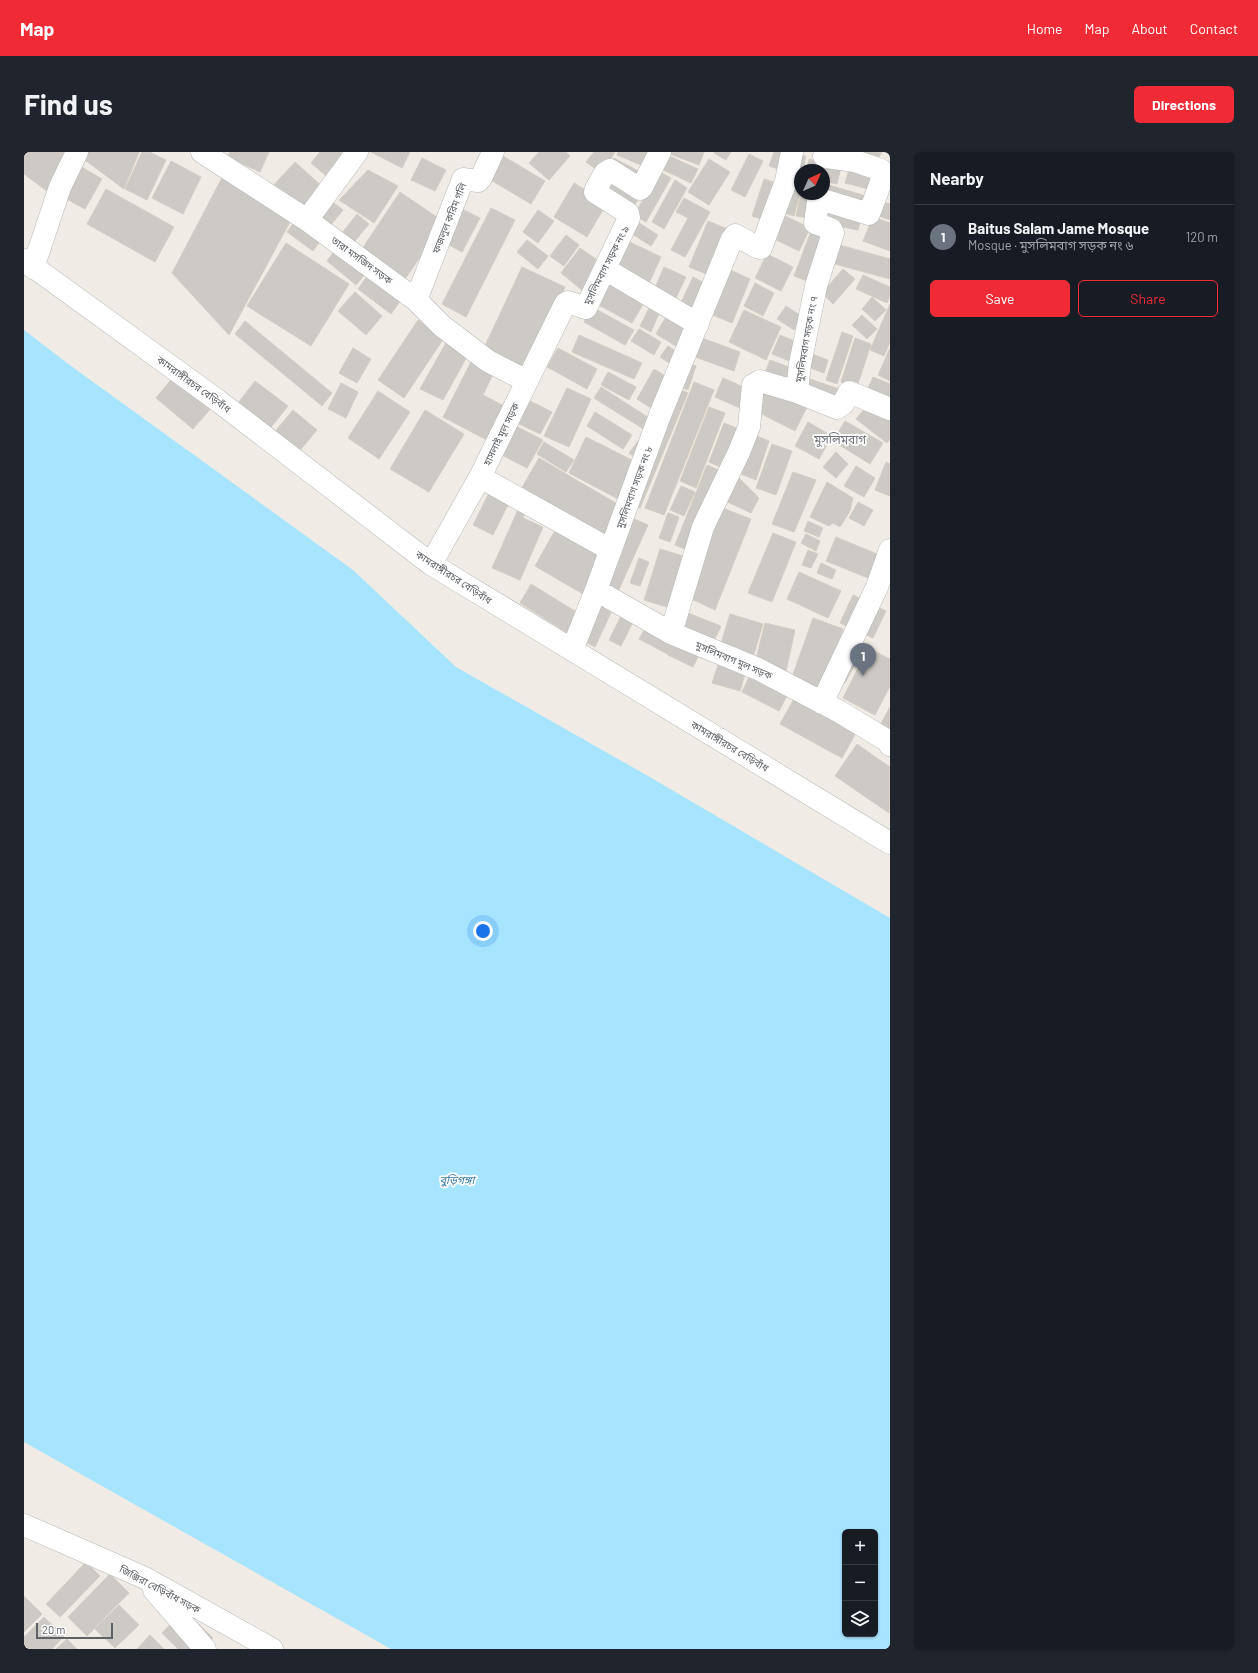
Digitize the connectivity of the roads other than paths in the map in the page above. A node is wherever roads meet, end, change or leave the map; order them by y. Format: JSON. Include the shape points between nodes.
{"nodes":[{"id":1,"x":77,"y":152,"type":"edge"},
{"id":2,"x":202,"y":152,"type":"edge"},
{"id":3,"x":357,"y":152,"type":"edge"},
{"id":4,"x":493,"y":152,"type":"edge"},
{"id":5,"x":660,"y":152,"type":"edge"},
{"id":6,"x":792,"y":152,"type":"edge"},
{"id":7,"x":825,"y":152,"type":"edge"},
{"id":8,"x":307,"y":220,"type":"junction"},
{"id":9,"x":29,"y":264,"type":"edge"},
{"id":10,"x":605,"y":269,"type":"junction"},
{"id":11,"x":416,"y":300,"type":"junction"},
{"id":12,"x":698,"y":324,"type":"junction"},
{"id":13,"x":527,"y":381,"type":"junction"},
{"id":14,"x":797,"y":392,"type":"junction"},
{"id":15,"x":890,"y":409,"type":"edge"},
{"id":16,"x":480,"y":477,"type":"junction"},
{"id":17,"x":611,"y":550,"type":"junction"},
{"id":18,"x":890,"y":550,"type":"edge"},
{"id":19,"x":431,"y":564,"type":"junction"},
{"id":20,"x":596,"y":590,"type":"junction"},
{"id":21,"x":672,"y":633,"type":"junction"},
{"id":22,"x":572,"y":650,"type":"junction"},
{"id":23,"x":822,"y":703,"type":"junction"},
{"id":24,"x":890,"y":745,"type":"edge"},
{"id":25,"x":888,"y":836,"type":"edge"},
{"id":26,"x":24,"y":1525,"type":"edge"},
{"id":27,"x":144,"y":1578,"type":"junction"},
{"id":28,"x":205,"y":1649,"type":"edge"},
{"id":29,"x":272,"y":1649,"type":"edge"}],
"edges":[{"from":1,"to":9,"type":"street"},
{"from":2,"to":8,"type":"street","name":"তারা মসজিদ সড়ক"},
{"from":3,"to":8,"type":"street"},
{"from":4,"to":11,"type":"street","name":"ফজলুল করিম গলি","via":[[478,181],[463,179]]},
{"from":5,"to":10,"type":"street","name":"মুসলিমবাগ সড়ক নং ৯","via":[[640,190],[610,170],[605,173],[596,189],[595,192],[629,215]]},
{"from":6,"to":12,"type":"street","name":"মুসলিমবাগ সড়ক নং ৮","via":[[786,181],[761,248],[734,235]]},
{"from":7,"to":14,"type":"street","name":"মুসলিমবাগ সড়ক নং ৭","via":[[824,156],[855,161],[881,170],[884,174],[869,214],[823,200],[818,202],[815,222],[831,229],[833,233],[816,286]]},
{"from":8,"to":11,"type":"street","name":"তারা মসজিদ সড়ক"},
{"from":9,"to":19,"type":"street","name":"কামরাঙ্গীরচর বেড়িবাঁধ","via":[[216,400]]},
{"from":10,"to":12,"type":"street"},
{"from":10,"to":13,"type":"street","name":"মুসলিমবাগ সড়ক নং ৯","via":[[586,308],[566,302]]},
{"from":11,"to":13,"type":"street","via":[[442,326],[488,360]]},
{"from":12,"to":17,"type":"street","name":"মুসলিমবাগ সড়ক নং ৮","via":[[660,415]]},
{"from":13,"to":16,"type":"street","name":"হাসলাই মূল সড়ক"},
{"from":14,"to":15,"type":"street","via":[[838,408],[848,392]]},
{"from":14,"to":21,"type":"street","name":"মুসলিমবাগ সড়ক নং ৭","via":[[760,382],[753,385],[749,427],[740,452],[703,527]]},
{"from":16,"to":17,"type":"street","name":"হাসলাই মূল সড়ক"},
{"from":16,"to":19,"type":"street"},
{"from":17,"to":20,"type":"street","name":"মুসলিমবাগ সড়ক নং ৮"},
{"from":18,"to":23,"type":"street","via":[[877,587]]},
{"from":19,"to":22,"type":"street","name":"কামরাঙ্গীরচর বেড়িবাঁধ"},
{"from":20,"to":21,"type":"street","name":"মুসলিমবাগ মূল সড়ক"},
{"from":20,"to":22,"type":"street","name":"মুসলিমবাগ সড়ক নং ৮"},
{"from":21,"to":23,"type":"street","name":"মুসলিমবাগ মূল সড়ক","via":[[758,669]]},
{"from":22,"to":25,"type":"street","name":"কামরাঙ্গীরচর বেড়িবাঁধ"},
{"from":23,"to":24,"type":"street","name":"মুসলিমবাগ মূল সড়ক","via":[[888,741]]},
{"from":26,"to":27,"type":"street","name":"জিঞ্জিরা বেড়িবাঁধ সড়ক"},
{"from":27,"to":28,"type":"street"},
{"from":27,"to":29,"type":"street","name":"জিঞ্জিরা বেড়িবাঁধ সড়ক"}]}
